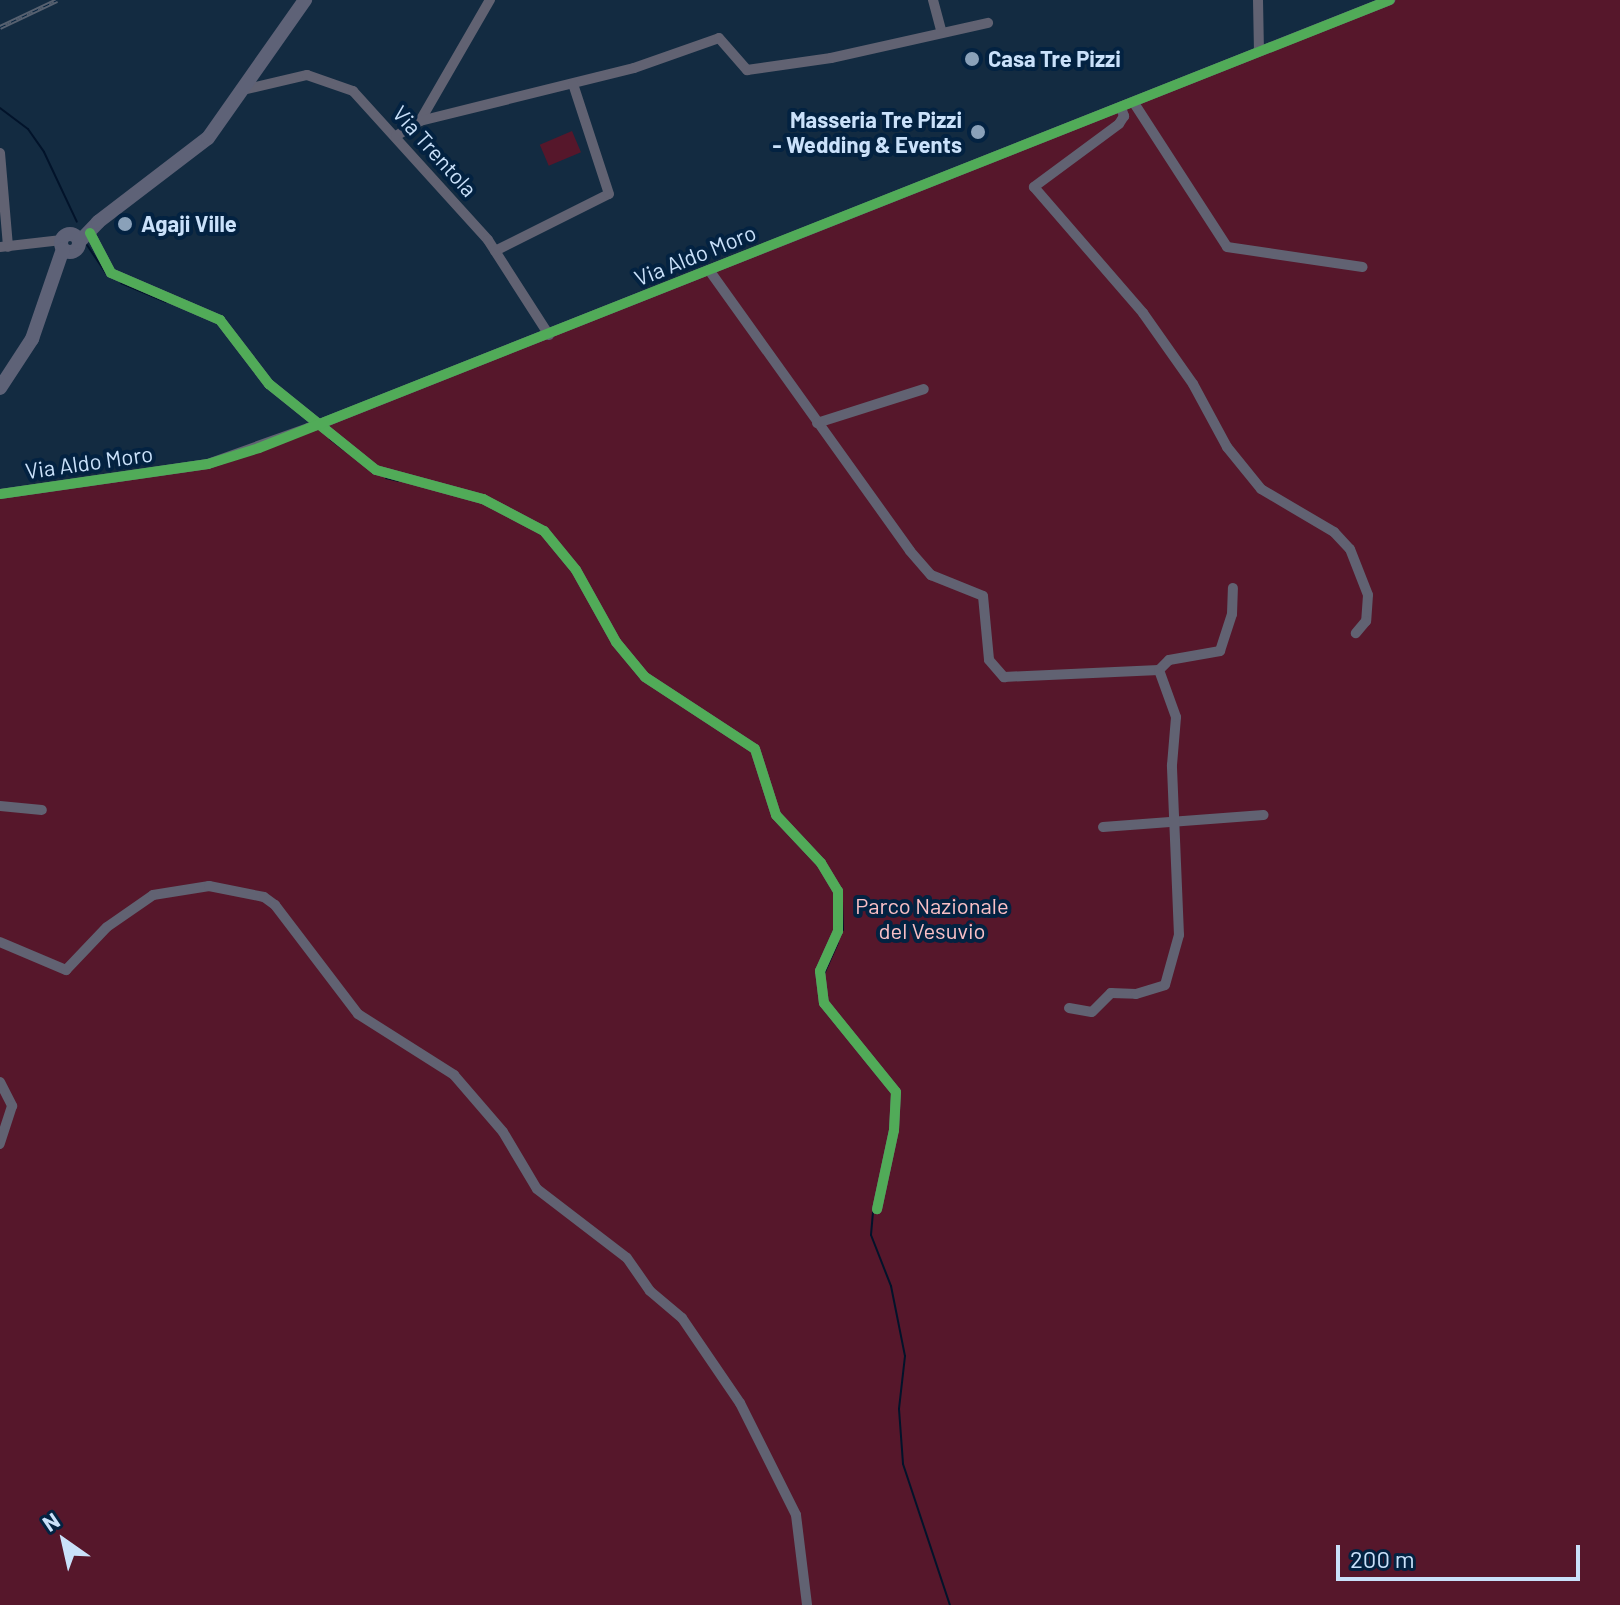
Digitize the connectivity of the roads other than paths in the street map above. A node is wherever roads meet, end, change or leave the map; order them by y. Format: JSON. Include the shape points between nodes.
{"nodes":[{"id":1,"x":305,"y":0,"type":"edge"},
{"id":2,"x":490,"y":0,"type":"edge"},
{"id":3,"x":933,"y":0,"type":"edge"},
{"id":4,"x":1258,"y":0,"type":"edge"},
{"id":5,"x":1390,"y":0,"type":"edge"},
{"id":6,"x":988,"y":23,"type":"dead end"},
{"id":7,"x":942,"y":33,"type":"junction"},
{"id":8,"x":1259,"y":51,"type":"junction"},
{"id":9,"x":573,"y":84,"type":"junction"},
{"id":10,"x":243,"y":90,"type":"junction"},
{"id":11,"x":1134,"y":103,"type":"junction"},
{"id":12,"x":1121,"y":108,"type":"junction"},
{"id":13,"x":420,"y":121,"type":"junction"},
{"id":14,"x":396,"y":136,"type":"junction"},
{"id":15,"x":0,"y":153,"type":"edge"},
{"id":16,"x":77,"y":239,"type":"junction"},
{"id":17,"x":4,"y":247,"type":"edge"},
{"id":18,"x":495,"y":251,"type":"junction"},
{"id":19,"x":1363,"y":267,"type":"dead end"},
{"id":20,"x":709,"y":270,"type":"junction"},
{"id":21,"x":549,"y":335,"type":"junction"},
{"id":22,"x":0,"y":388,"type":"edge"},
{"id":23,"x":924,"y":389,"type":"dead end"},
{"id":24,"x":817,"y":423,"type":"junction"},
{"id":25,"x":0,"y":494,"type":"edge"},
{"id":26,"x":1233,"y":588,"type":"dead end"},
{"id":27,"x":1356,"y":633,"type":"dead end"},
{"id":28,"x":1159,"y":670,"type":"junction"},
{"id":29,"x":0,"y":806,"type":"edge"},
{"id":30,"x":42,"y":810,"type":"dead end"},
{"id":31,"x":1264,"y":815,"type":"dead end"},
{"id":32,"x":1175,"y":819,"type":"junction"},
{"id":33,"x":1103,"y":827,"type":"dead end"},
{"id":34,"x":0,"y":942,"type":"edge"},
{"id":35,"x":1069,"y":1008,"type":"dead end"},
{"id":36,"x":0,"y":1082,"type":"edge"},
{"id":37,"x":0,"y":1144,"type":"edge"},
{"id":38,"x":877,"y":1209,"type":"dead end"},
{"id":39,"x":807,"y":1605,"type":"edge"}],
"edges":[{"from":1,"to":10,"type":"main road"},
{"from":2,"to":13,"type":"street"},
{"from":3,"to":7,"type":"street"},
{"from":4,"to":8,"type":"street"},
{"from":5,"to":8,"type":"street","name":"Via Aldo Moro"},
{"from":6,"to":7,"type":"street"},
{"from":7,"to":9,"type":"street","via":[[747,70],[719,38]]},
{"from":8,"to":11,"type":"street","name":"Via Aldo Moro"},
{"from":9,"to":13,"type":"street"},
{"from":9,"to":18,"type":"street","via":[[609,194]]},
{"from":10,"to":14,"type":"street","name":"Via Trentola","via":[[285,77],[329,79],[353,91]]},
{"from":10,"to":16,"type":"main road","via":[[208,138]]},
{"from":11,"to":12,"type":"street","name":"Via Aldo Moro"},
{"from":11,"to":19,"type":"street","via":[[1227,247]]},
{"from":12,"to":20,"type":"street","name":"Via Aldo Moro"},
{"from":12,"to":27,"type":"street","via":[[1119,124],[1034,187],[1143,313],[1193,384],[1227,447],[1261,489],[1334,532],[1350,549],[1368,595],[1366,621]]},
{"from":13,"to":14,"type":"street"},
{"from":14,"to":18,"type":"street","name":"Via Trentola"},
{"from":15,"to":17,"type":"street"},
{"from":16,"to":17,"type":"street"},
{"from":16,"to":22,"type":"main road","via":[[32,339]]},
{"from":16,"to":38,"type":"street","via":[[111,273],[220,320],[269,384],[376,470],[483,499],[544,531],[576,570],[616,642],[645,677],[755,749],[776,815],[821,863],[838,891],[838,931],[820,971],[824,1003],[896,1092],[894,1130]]},
{"from":18,"to":21,"type":"street","name":"Via Trentola"},
{"from":20,"to":21,"type":"street","name":"Via Aldo Moro"},
{"from":20,"to":24,"type":"street"},
{"from":21,"to":25,"type":"street","name":"Via Aldo Moro","bridge":true,"via":[[208,464]]},
{"from":23,"to":24,"type":"street"},
{"from":24,"to":28,"type":"street","via":[[931,575],[983,596],[989,660],[1004,677]]},
{"from":26,"to":28,"type":"street","via":[[1232,614],[1220,651],[1169,660]]},
{"from":28,"to":32,"type":"street","via":[[1176,717]]},
{"from":29,"to":30,"type":"street"},
{"from":31,"to":32,"type":"street"},
{"from":32,"to":33,"type":"street"},
{"from":32,"to":35,"type":"street","via":[[1180,926],[1165,985],[1136,994],[1111,993],[1092,1012]]},
{"from":34,"to":39,"type":"street","via":[[66,970],[88,953],[107,927],[153,895],[209,886],[264,897],[275,905],[358,1014],[454,1075],[503,1132],[537,1189],[627,1258],[650,1291],[682,1318],[740,1403],[790,1502],[800,1530]]},
{"from":36,"to":37,"type":"street","via":[[12,1106]]}]}
